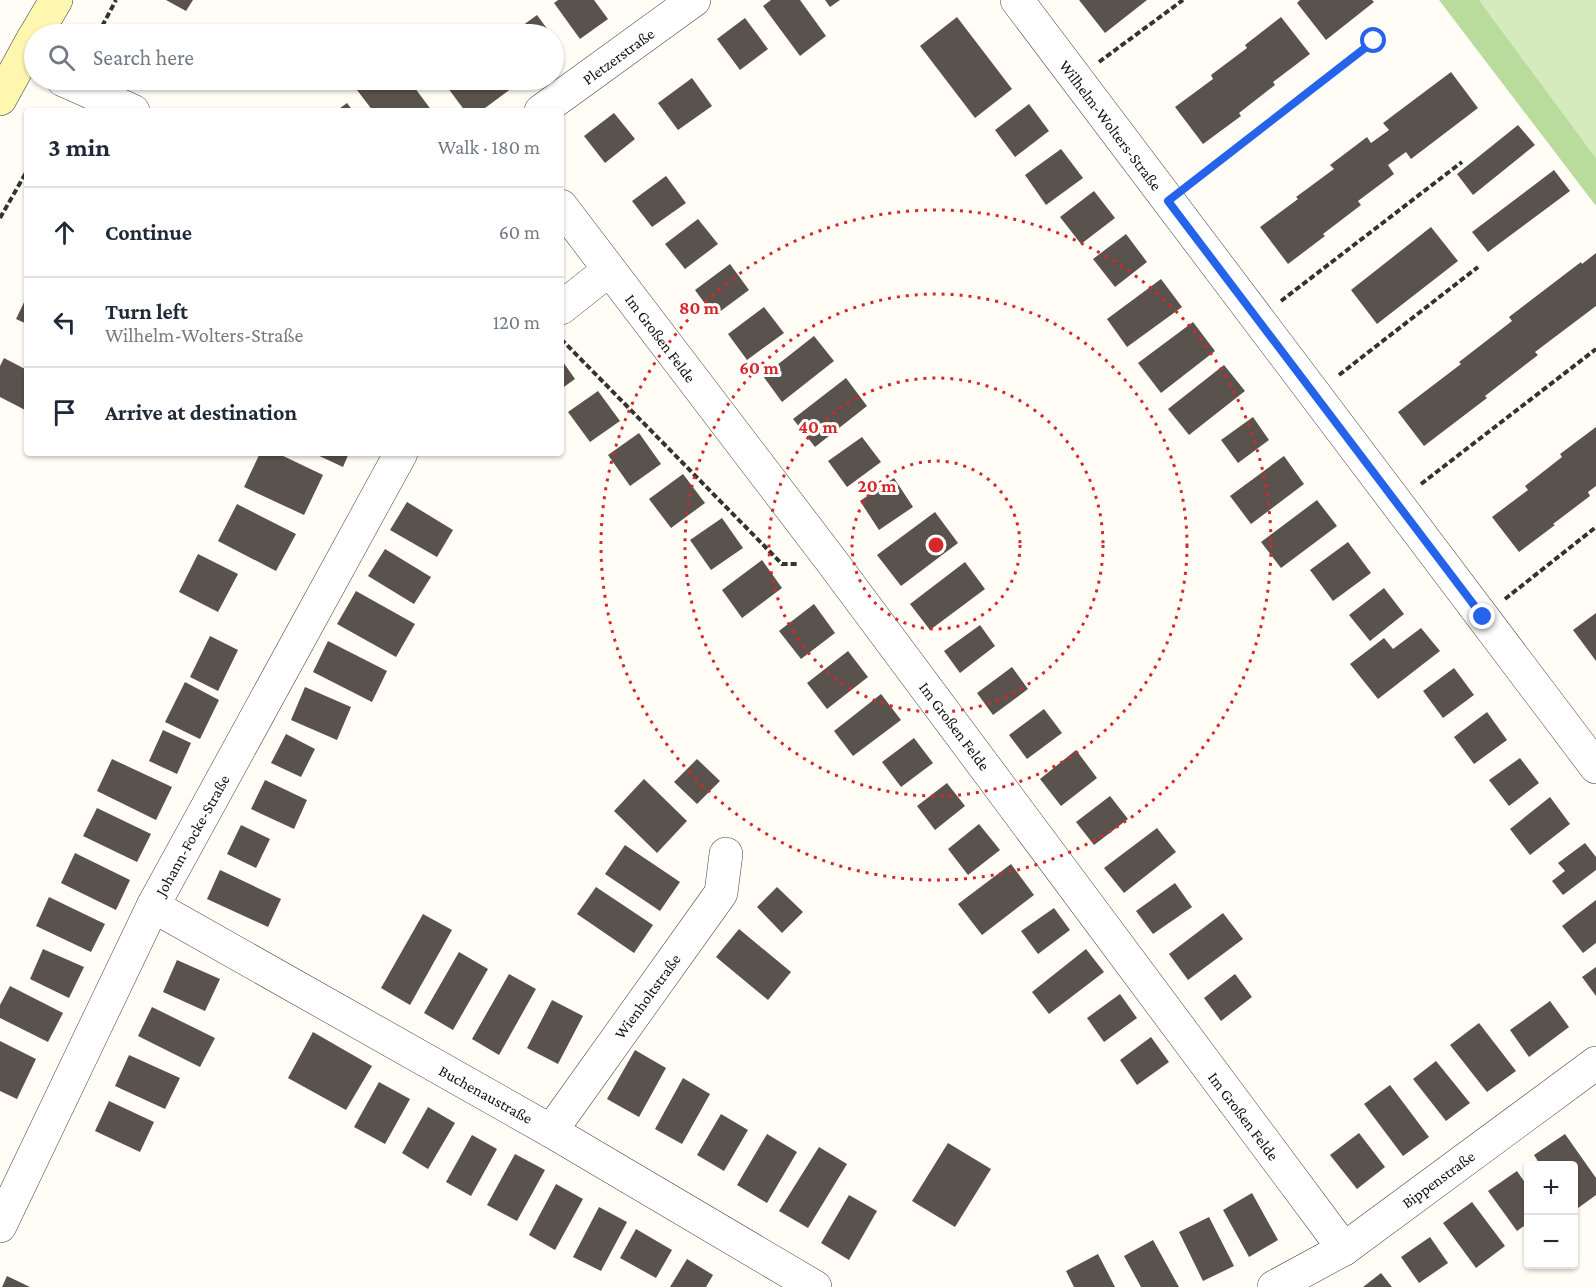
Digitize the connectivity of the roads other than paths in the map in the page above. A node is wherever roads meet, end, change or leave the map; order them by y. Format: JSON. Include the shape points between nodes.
{"nodes":[{"id":1,"x":56,"y":0,"type":"edge"},
{"id":2,"x":694,"y":0,"type":"edge"},
{"id":3,"x":1017,"y":0,"type":"edge"},
{"id":4,"x":44,"y":24,"type":"edge"},
{"id":5,"x":24,"y":61,"type":"edge"},
{"id":6,"x":86,"y":90,"type":"edge"},
{"id":7,"x":0,"y":99,"type":"edge"},
{"id":8,"x":126,"y":108,"type":"edge"},
{"id":9,"x":545,"y":108,"type":"edge"},
{"id":10,"x":564,"y":210,"type":"edge"},
{"id":11,"x":609,"y":270,"type":"junction"},
{"id":12,"x":564,"y":306,"type":"edge"},
{"id":13,"x":399,"y":456,"type":"edge"},
{"id":14,"x":1596,"y":767,"type":"edge"},
{"id":15,"x":726,"y":854,"type":"dead end"},
{"id":16,"x":153,"y":906,"type":"junction"},
{"id":17,"x":1596,"y":1063,"type":"edge"},
{"id":18,"x":551,"y":1131,"type":"junction"},
{"id":19,"x":0,"y":1226,"type":"edge"},
{"id":20,"x":1344,"y":1249,"type":"junction"},
{"id":21,"x":815,"y":1287,"type":"edge"},
{"id":22,"x":1275,"y":1287,"type":"edge"}],
"edges":[{"from":1,"to":4,"type":"main road"},
{"from":2,"to":9,"type":"street","name":"Pletzerstraße"},
{"from":3,"to":14,"type":"street","name":"Wilhelm-Wolters-Straße"},
{"from":5,"to":7,"type":"main road"},
{"from":6,"to":8,"type":"street"},
{"from":10,"to":11,"type":"street","name":"Im Großen Felde"},
{"from":11,"to":12,"type":"street"},
{"from":11,"to":20,"type":"street","name":"Im Großen Felde","via":[[833,562]]},
{"from":13,"to":16,"type":"street","name":"Johann-Focke-Straße"},
{"from":15,"to":18,"type":"street","name":"Wienholtstraße","via":[[721,893]]},
{"from":16,"to":18,"type":"street","name":"Buchenaustraße"},
{"from":16,"to":19,"type":"street","name":"Johann-Focke-Straße"},
{"from":17,"to":20,"type":"street","name":"Bippenstraße"},
{"from":18,"to":21,"type":"street","name":"Buchenaustraße"},
{"from":20,"to":22,"type":"street","name":"Bippenstraße"}]}
